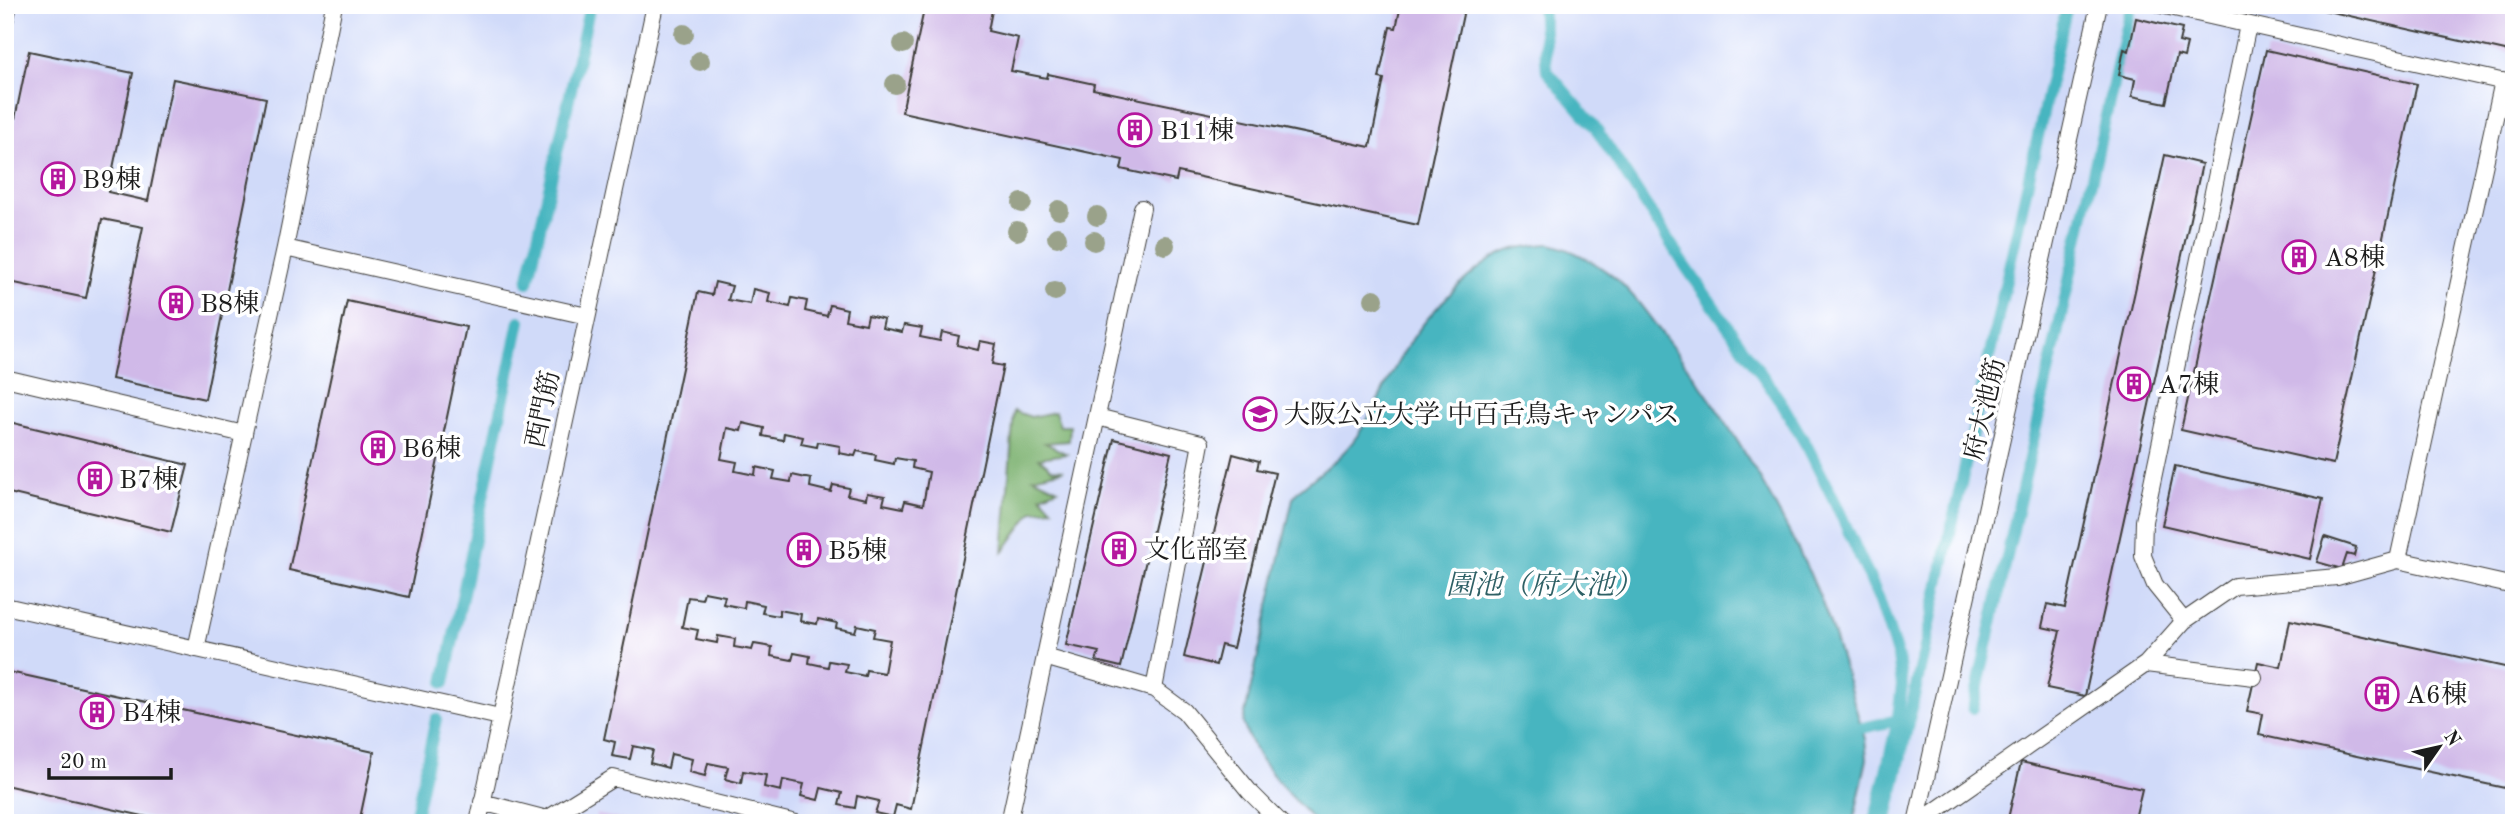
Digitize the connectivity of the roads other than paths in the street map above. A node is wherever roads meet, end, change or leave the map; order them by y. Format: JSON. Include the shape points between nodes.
{"nodes":[{"id":1,"x":9,"y":5,"type":"edge"},
{"id":2,"x":334,"y":5,"type":"edge"},
{"id":3,"x":655,"y":5,"type":"edge"},
{"id":4,"x":2099,"y":5,"type":"edge"},
{"id":5,"x":2161,"y":5,"type":"edge"},
{"id":6,"x":5,"y":21,"type":"edge"},
{"id":7,"x":2248,"y":25,"type":"junction"},
{"id":8,"x":2508,"y":82,"type":"edge"},
{"id":9,"x":1142,"y":208,"type":"dead end"},
{"id":10,"x":285,"y":248,"type":"junction"},
{"id":11,"x":587,"y":316,"type":"junction"},
{"id":12,"x":5,"y":379,"type":"edge"},
{"id":13,"x":1097,"y":417,"type":"junction"},
{"id":14,"x":244,"y":434,"type":"junction"},
{"id":15,"x":2398,"y":560,"type":"junction"},
{"id":16,"x":2514,"y":586,"type":"edge"},
{"id":17,"x":5,"y":606,"type":"edge"},
{"id":18,"x":2184,"y":621,"type":"junction"},
{"id":19,"x":196,"y":649,"type":"junction"},
{"id":20,"x":1045,"y":657,"type":"junction"},
{"id":21,"x":2146,"y":664,"type":"junction"},
{"id":22,"x":2254,"y":677,"type":"dead end"},
{"id":23,"x":1154,"y":689,"type":"junction"},
{"id":24,"x":500,"y":717,"type":"junction"},
{"id":25,"x":482,"y":802,"type":"junction"},
{"id":26,"x":478,"y":823,"type":"edge"},
{"id":27,"x":796,"y":823,"type":"edge"},
{"id":28,"x":1009,"y":823,"type":"edge"},
{"id":29,"x":1280,"y":823,"type":"edge"},
{"id":30,"x":1917,"y":823,"type":"edge"}],
"edges":[{"from":1,"to":6,"type":"lane"},
{"from":2,"to":10,"type":"lane"},
{"from":3,"to":11,"type":"lane","name":"西門筋"},
{"from":4,"to":30,"type":"lane","name":"府大池筋"},
{"from":5,"to":7,"type":"lane"},
{"from":7,"to":8,"type":"lane"},
{"from":7,"to":18,"type":"lane","via":[[2144,521],[2143,556],[2155,585]]},
{"from":8,"to":15,"type":"lane"},
{"from":9,"to":13,"type":"lane"},
{"from":10,"to":11,"type":"lane"},
{"from":10,"to":14,"type":"lane"},
{"from":11,"to":24,"type":"lane","name":"西門筋"},
{"from":12,"to":14,"type":"lane"},
{"from":13,"to":20,"type":"lane"},
{"from":13,"to":23,"type":"lane","via":[[1201,443]]},
{"from":14,"to":19,"type":"lane"},
{"from":15,"to":16,"type":"lane"},
{"from":15,"to":18,"type":"lane","via":[[2337,577],[2235,586]]},
{"from":17,"to":19,"type":"lane"},
{"from":18,"to":21,"type":"lane"},
{"from":19,"to":24,"type":"lane"},
{"from":20,"to":23,"type":"lane"},
{"from":20,"to":28,"type":"lane"},
{"from":21,"to":22,"type":"lane"},
{"from":21,"to":30,"type":"lane"},
{"from":23,"to":29,"type":"lane","via":[[1184,711]]},
{"from":24,"to":25,"type":"lane","name":"西門筋"},
{"from":25,"to":26,"type":"lane","name":"西門筋"},
{"from":25,"to":27,"type":"lane","via":[[547,819],[613,778]]}]}
